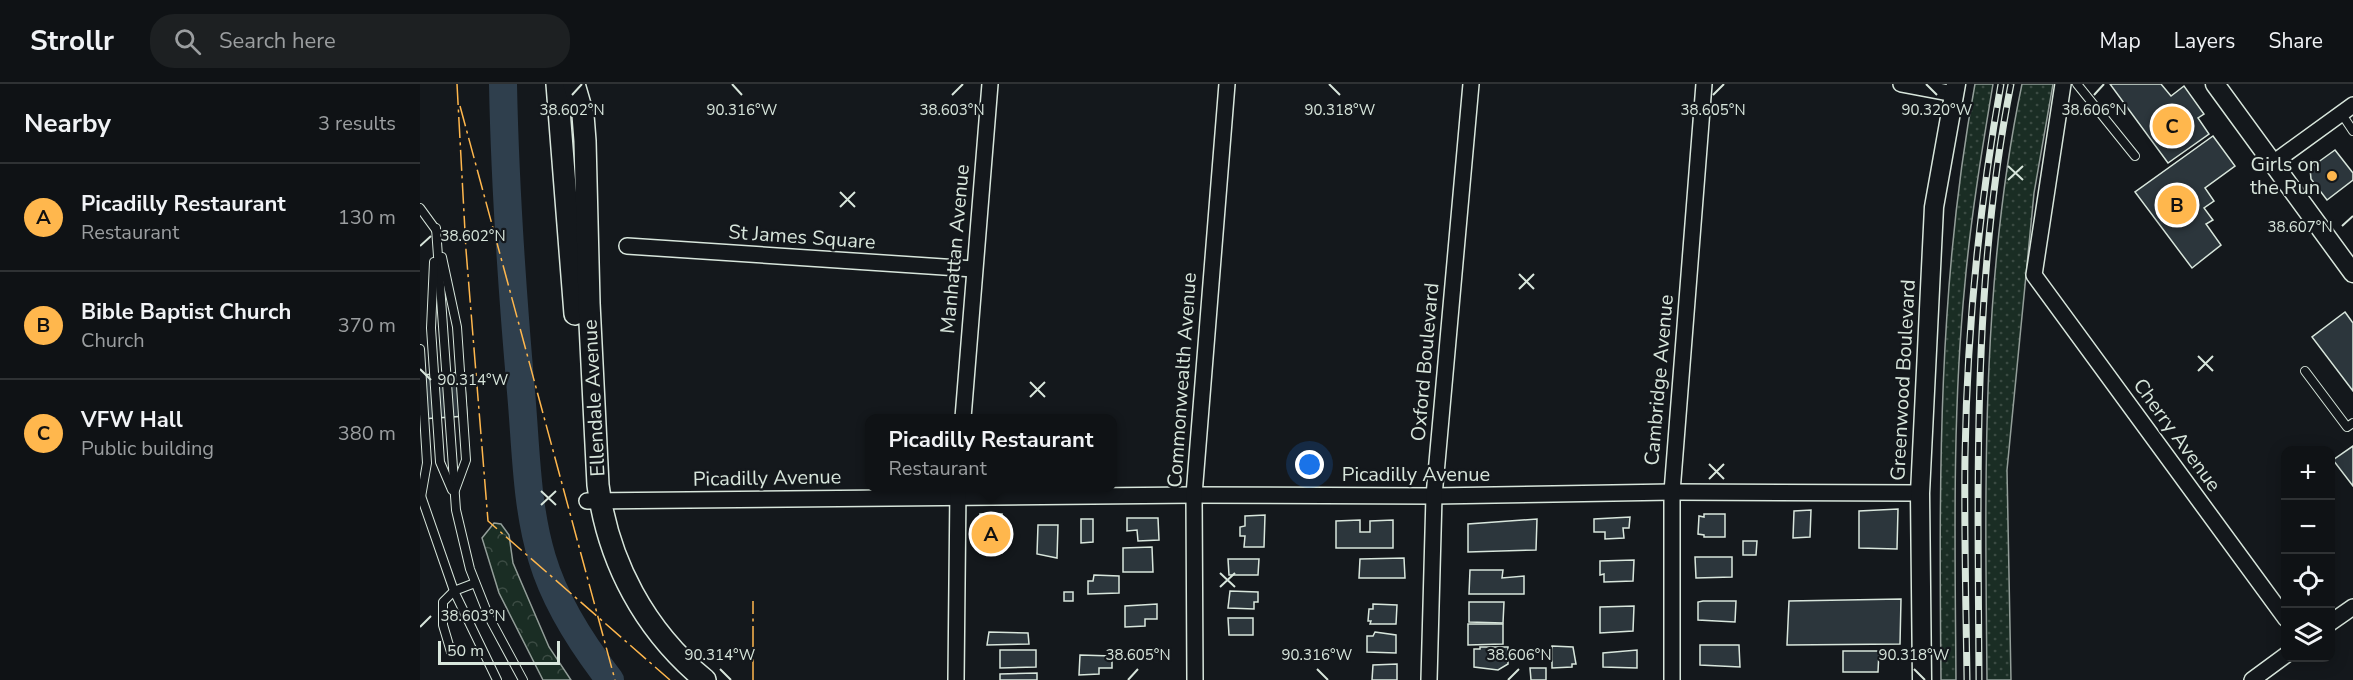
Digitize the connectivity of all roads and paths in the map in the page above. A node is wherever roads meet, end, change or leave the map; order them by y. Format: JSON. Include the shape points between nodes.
{"nodes":[{"id":1,"x":557,"y":84,"type":"edge"},
{"id":2,"x":574,"y":84,"type":"edge"},
{"id":3,"x":990,"y":84,"type":"edge"},
{"id":4,"x":1227,"y":84,"type":"edge"},
{"id":5,"x":1471,"y":84,"type":"edge"},
{"id":6,"x":1704,"y":84,"type":"edge"},
{"id":7,"x":1901,"y":84,"type":"edge"},
{"id":8,"x":2064,"y":84,"type":"edge"},
{"id":9,"x":2077,"y":84,"type":"edge"},
{"id":10,"x":2215,"y":84,"type":"edge"},
{"id":11,"x":1955,"y":89,"type":"edge"},
{"id":12,"x":2347,"y":109,"type":"edge"},
{"id":13,"x":2353,"y":131,"type":"edge"},
{"id":14,"x":2135,"y":156,"type":"dead end"},
{"id":15,"x":2273,"y":163,"type":"junction"},
{"id":16,"x":420,"y":208,"type":"edge"},
{"id":17,"x":436,"y":228,"type":"junction"},
{"id":18,"x":627,"y":246,"type":"dead end"},
{"id":19,"x":2351,"y":267,"type":"edge"},
{"id":20,"x":974,"y":269,"type":"junction"},
{"id":21,"x":420,"y":349,"type":"edge"},
{"id":22,"x":2305,"y":371,"type":"dead end"},
{"id":23,"x":963,"y":414,"type":"edge"},
{"id":24,"x":2353,"y":423,"type":"edge"},
{"id":25,"x":957,"y":492,"type":"edge"},
{"id":26,"x":1672,"y":492,"type":"junction"},
{"id":27,"x":1920,"y":493,"type":"junction"},
{"id":28,"x":454,"y":494,"type":"junction"},
{"id":29,"x":420,"y":495,"type":"edge"},
{"id":30,"x":1194,"y":495,"type":"junction"},
{"id":31,"x":1434,"y":496,"type":"junction"},
{"id":32,"x":594,"y":501,"type":"junction"},
{"id":33,"x":475,"y":583,"type":"junction"},
{"id":34,"x":454,"y":591,"type":"junction"},
{"id":35,"x":2353,"y":607,"type":"edge"},
{"id":36,"x":2281,"y":612,"type":"edge"},
{"id":37,"x":2335,"y":619,"type":"edge"},
{"id":38,"x":451,"y":652,"type":"dead end"},
{"id":39,"x":2281,"y":659,"type":"edge"},
{"id":40,"x":497,"y":680,"type":"edge"},
{"id":41,"x":523,"y":680,"type":"edge"},
{"id":42,"x":684,"y":680,"type":"edge"},
{"id":43,"x":705,"y":680,"type":"edge"},
{"id":44,"x":956,"y":680,"type":"edge"},
{"id":45,"x":1195,"y":680,"type":"edge"},
{"id":46,"x":1429,"y":680,"type":"edge"},
{"id":47,"x":1672,"y":680,"type":"edge"},
{"id":48,"x":1922,"y":680,"type":"edge"},
{"id":49,"x":2252,"y":680,"type":"edge"}],
"edges":[{"from":1,"to":32,"type":"main road","name":"Ellendale Avenue"},
{"from":2,"to":32,"type":"main road","name":"Ellendale Avenue","via":[[585,141]]},
{"from":3,"to":20,"type":"street","name":"Manhattan Avenue"},
{"from":4,"to":30,"type":"street","name":"Commonwealth Avenue"},
{"from":5,"to":31,"type":"street","name":"Oxford Boulevard"},
{"from":6,"to":26,"type":"street","name":"Cambridge Avenue"},
{"from":7,"to":11,"type":"street"},
{"from":8,"to":36,"type":"street","name":"Cherry Avenue","via":[[2034,275]]},
{"from":9,"to":14,"type":"lane"},
{"from":10,"to":15,"type":"street"},
{"from":11,"to":27,"type":"street","name":"Greenwood Boulevard","via":[[1934,207]]},
{"from":12,"to":13,"type":"lane"},
{"from":12,"to":15,"type":"street"},
{"from":15,"to":19,"type":"street"},
{"from":16,"to":17,"type":"lane"},
{"from":17,"to":28,"type":"lane"},
{"from":17,"to":28,"type":"lane","via":[[431,328],[440,462]]},
{"from":17,"to":28,"type":"lane","via":[[457,327],[466,460]]},
{"from":18,"to":20,"type":"street","name":"St James Square"},
{"from":20,"to":23,"type":"street","name":"Manhattan Avenue"},
{"from":21,"to":29,"type":"lane","via":[[427,463]]},
{"from":22,"to":24,"type":"lane","via":[[2347,427]]},
{"from":25,"to":30,"type":"street","name":"Picadilly Avenue"},
{"from":25,"to":32,"type":"street","name":"Picadilly Avenue"},
{"from":25,"to":44,"type":"street"},
{"from":26,"to":27,"type":"street","name":"Picadilly Avenue"},
{"from":26,"to":31,"type":"street","name":"Picadilly Avenue"},
{"from":26,"to":47,"type":"street","name":"Cambridge Avenue"},
{"from":27,"to":48,"type":"street","name":"Greenwood Boulevard"},
{"from":28,"to":33,"type":"lane"},
{"from":29,"to":34,"type":"lane"},
{"from":30,"to":31,"type":"street","name":"Picadilly Avenue"},
{"from":30,"to":45,"type":"street","name":"Commonwealth Avenue"},
{"from":31,"to":46,"type":"street","name":"Oxford Boulevard"},
{"from":32,"to":42,"type":"main road","name":"Ellendale Avenue","via":[[596,544],[615,591],[652,648]]},
{"from":32,"to":43,"type":"main road","name":"Ellendale Avenue","via":[[618,563],[643,612],[676,653]]},
{"from":33,"to":34,"type":"lane"},
{"from":33,"to":41,"type":"lane"},
{"from":34,"to":38,"type":"lane","via":[[442,602],[443,625]]},
{"from":34,"to":40,"type":"lane"},
{"from":35,"to":37,"type":"street"},
{"from":39,"to":49,"type":"street"}]}
